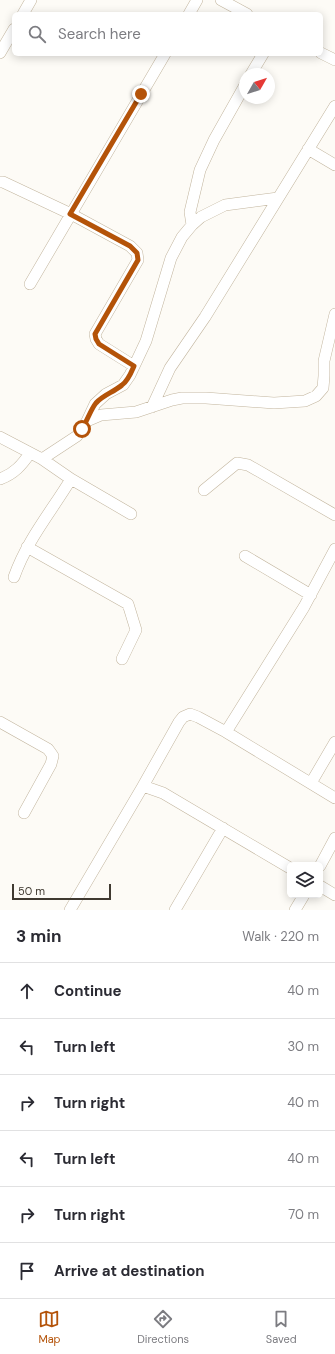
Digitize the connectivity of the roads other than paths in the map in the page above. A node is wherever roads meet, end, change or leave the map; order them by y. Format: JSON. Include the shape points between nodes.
{"nodes":[{"id":1,"x":31,"y":0,"type":"edge"},
{"id":2,"x":197,"y":0,"type":"edge"},
{"id":3,"x":222,"y":0,"type":"edge"},
{"id":4,"x":24,"y":12,"type":"edge"},
{"id":5,"x":190,"y":12,"type":"edge"},
{"id":6,"x":243,"y":12,"type":"edge"},
{"id":7,"x":12,"y":32,"type":"edge"},
{"id":8,"x":0,"y":53,"type":"edge"},
{"id":9,"x":323,"y":54,"type":"edge"},
{"id":10,"x":163,"y":56,"type":"edge"},
{"id":11,"x":262,"y":56,"type":"edge"},
{"id":12,"x":335,"y":60,"type":"edge"},
{"id":13,"x":255,"y":68,"type":"edge"},
{"id":14,"x":239,"y":96,"type":"edge"},
{"id":15,"x":335,"y":106,"type":"edge"},
{"id":16,"x":308,"y":149,"type":"junction"},
{"id":17,"x":335,"y":165,"type":"edge"},
{"id":18,"x":0,"y":182,"type":"edge"},
{"id":19,"x":278,"y":198,"type":"junction"},
{"id":20,"x":70,"y":214,"type":"junction"},
{"id":21,"x":192,"y":225,"type":"junction"},
{"id":22,"x":30,"y":284,"type":"dead end"},
{"id":23,"x":335,"y":314,"type":"edge"},
{"id":24,"x":324,"y":362,"type":"junction"},
{"id":25,"x":134,"y":366,"type":"junction"},
{"id":26,"x":335,"y":366,"type":"edge"},
{"id":27,"x":152,"y":407,"type":"junction"},
{"id":28,"x":87,"y":421,"type":"junction"},
{"id":29,"x":0,"y":437,"type":"edge"},
{"id":30,"x":30,"y":453,"type":"junction"},
{"id":31,"x":42,"y":459,"type":"junction"},
{"id":32,"x":0,"y":479,"type":"edge"},
{"id":33,"x":71,"y":479,"type":"junction"},
{"id":34,"x":204,"y":490,"type":"dead end"},
{"id":35,"x":131,"y":514,"type":"dead end"},
{"id":36,"x":335,"y":515,"type":"edge"},
{"id":37,"x":27,"y":547,"type":"junction"},
{"id":38,"x":335,"y":549,"type":"edge"},
{"id":39,"x":245,"y":556,"type":"dead end"},
{"id":40,"x":14,"y":577,"type":"dead end"},
{"id":41,"x":311,"y":595,"type":"junction"},
{"id":42,"x":122,"y":659,"type":"dead end"},
{"id":43,"x":0,"y":722,"type":"edge"},
{"id":44,"x":226,"y":732,"type":"junction"},
{"id":45,"x":335,"y":742,"type":"edge"},
{"id":46,"x":311,"y":783,"type":"junction"},
{"id":47,"x":143,"y":786,"type":"junction"},
{"id":48,"x":335,"y":798,"type":"edge"},
{"id":49,"x":24,"y":813,"type":"dead end"},
{"id":50,"x":224,"y":828,"type":"junction"},
{"id":51,"x":335,"y":838,"type":"edge"},
{"id":52,"x":322,"y":862,"type":"edge"},
{"id":53,"x":287,"y":866,"type":"edge"},
{"id":54,"x":323,"y":888,"type":"edge"},
{"id":55,"x":335,"y":895,"type":"edge"},
{"id":56,"x":302,"y":898,"type":"edge"},
{"id":57,"x":70,"y":910,"type":"edge"},
{"id":58,"x":175,"y":910,"type":"edge"},
{"id":59,"x":295,"y":910,"type":"edge"}],
"edges":[{"from":1,"to":4,"type":"street"},
{"from":2,"to":5,"type":"street"},
{"from":3,"to":6,"type":"street"},
{"from":7,"to":8,"type":"street"},
{"from":9,"to":12,"type":"street"},
{"from":10,"to":20,"type":"street"},
{"from":11,"to":13,"type":"street"},
{"from":14,"to":21,"type":"street","via":[[200,170],[190,212]]},
{"from":15,"to":16,"type":"street"},
{"from":16,"to":17,"type":"street"},
{"from":16,"to":19,"type":"street"},
{"from":18,"to":20,"type":"street"},
{"from":19,"to":21,"type":"street","via":[[225,205],[201,217]]},
{"from":19,"to":27,"type":"street","via":[[205,317],[170,368]]},
{"from":20,"to":22,"type":"street"},
{"from":20,"to":25,"type":"street","via":[[130,246],[137,253],[138,260],[95,334],[99,344]]},
{"from":21,"to":25,"type":"street","via":[[171,258],[146,341]]},
{"from":23,"to":24,"type":"street"},
{"from":24,"to":26,"type":"street"},
{"from":24,"to":27,"type":"street","via":[[323,388],[316,396],[305,401],[274,403],[182,398]]},
{"from":25,"to":28,"type":"street","via":[[123,385],[106,394],[95,404]]},
{"from":27,"to":28,"type":"street","via":[[125,414],[101,415]]},
{"from":28,"to":31,"type":"street","via":[[77,436]]},
{"from":29,"to":30,"type":"street"},
{"from":30,"to":31,"type":"street"},
{"from":30,"to":32,"type":"street","via":[[16,470]]},
{"from":31,"to":33,"type":"street"},
{"from":33,"to":35,"type":"street"},
{"from":33,"to":37,"type":"street"},
{"from":34,"to":36,"type":"street","via":[[237,464],[248,464]]},
{"from":37,"to":40,"type":"street"},
{"from":37,"to":42,"type":"street","via":[[128,604],[136,630]]},
{"from":38,"to":41,"type":"street"},
{"from":39,"to":41,"type":"street"},
{"from":41,"to":44,"type":"street"},
{"from":43,"to":49,"type":"street","via":[[48,749],[53,756]]},
{"from":44,"to":46,"type":"street"},
{"from":44,"to":47,"type":"street","via":[[194,715],[183,717]]},
{"from":45,"to":46,"type":"street"},
{"from":46,"to":48,"type":"street"},
{"from":47,"to":50,"type":"street","via":[[163,793]]},
{"from":47,"to":57,"type":"street"},
{"from":50,"to":53,"type":"street"},
{"from":50,"to":58,"type":"street"},
{"from":51,"to":52,"type":"street"},
{"from":54,"to":55,"type":"street"},
{"from":56,"to":59,"type":"street"}]}
